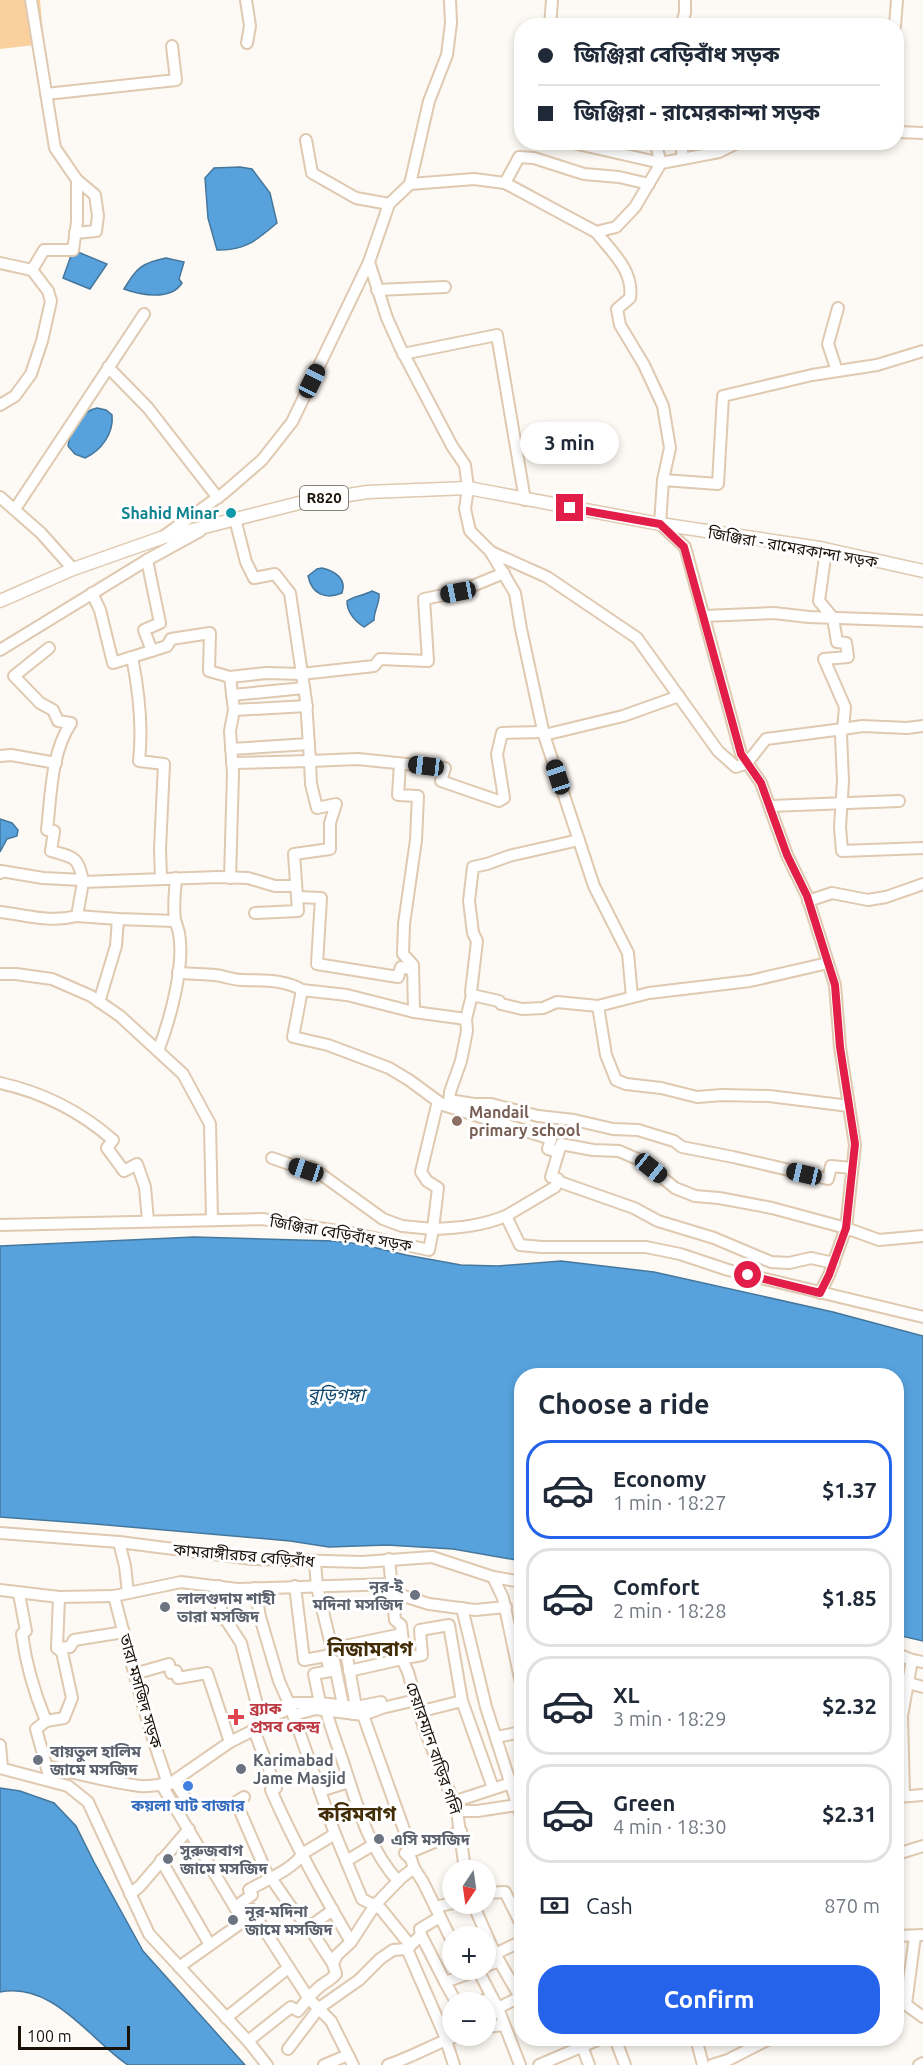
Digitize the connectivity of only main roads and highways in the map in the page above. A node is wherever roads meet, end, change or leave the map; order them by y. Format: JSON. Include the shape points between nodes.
{"nodes":[{"id":1,"x":923,"y":571,"type":"edge"},
{"id":2,"x":0,"y":601,"type":"edge"}],
"edges":[{"from":1,"to":2,"type":"main road","name":"জিঞ্জিরা - রামেরকান্দা সড়ক","number":"R820","via":[[826,550],[468,488],[368,492],[303,502],[161,538]]}]}
